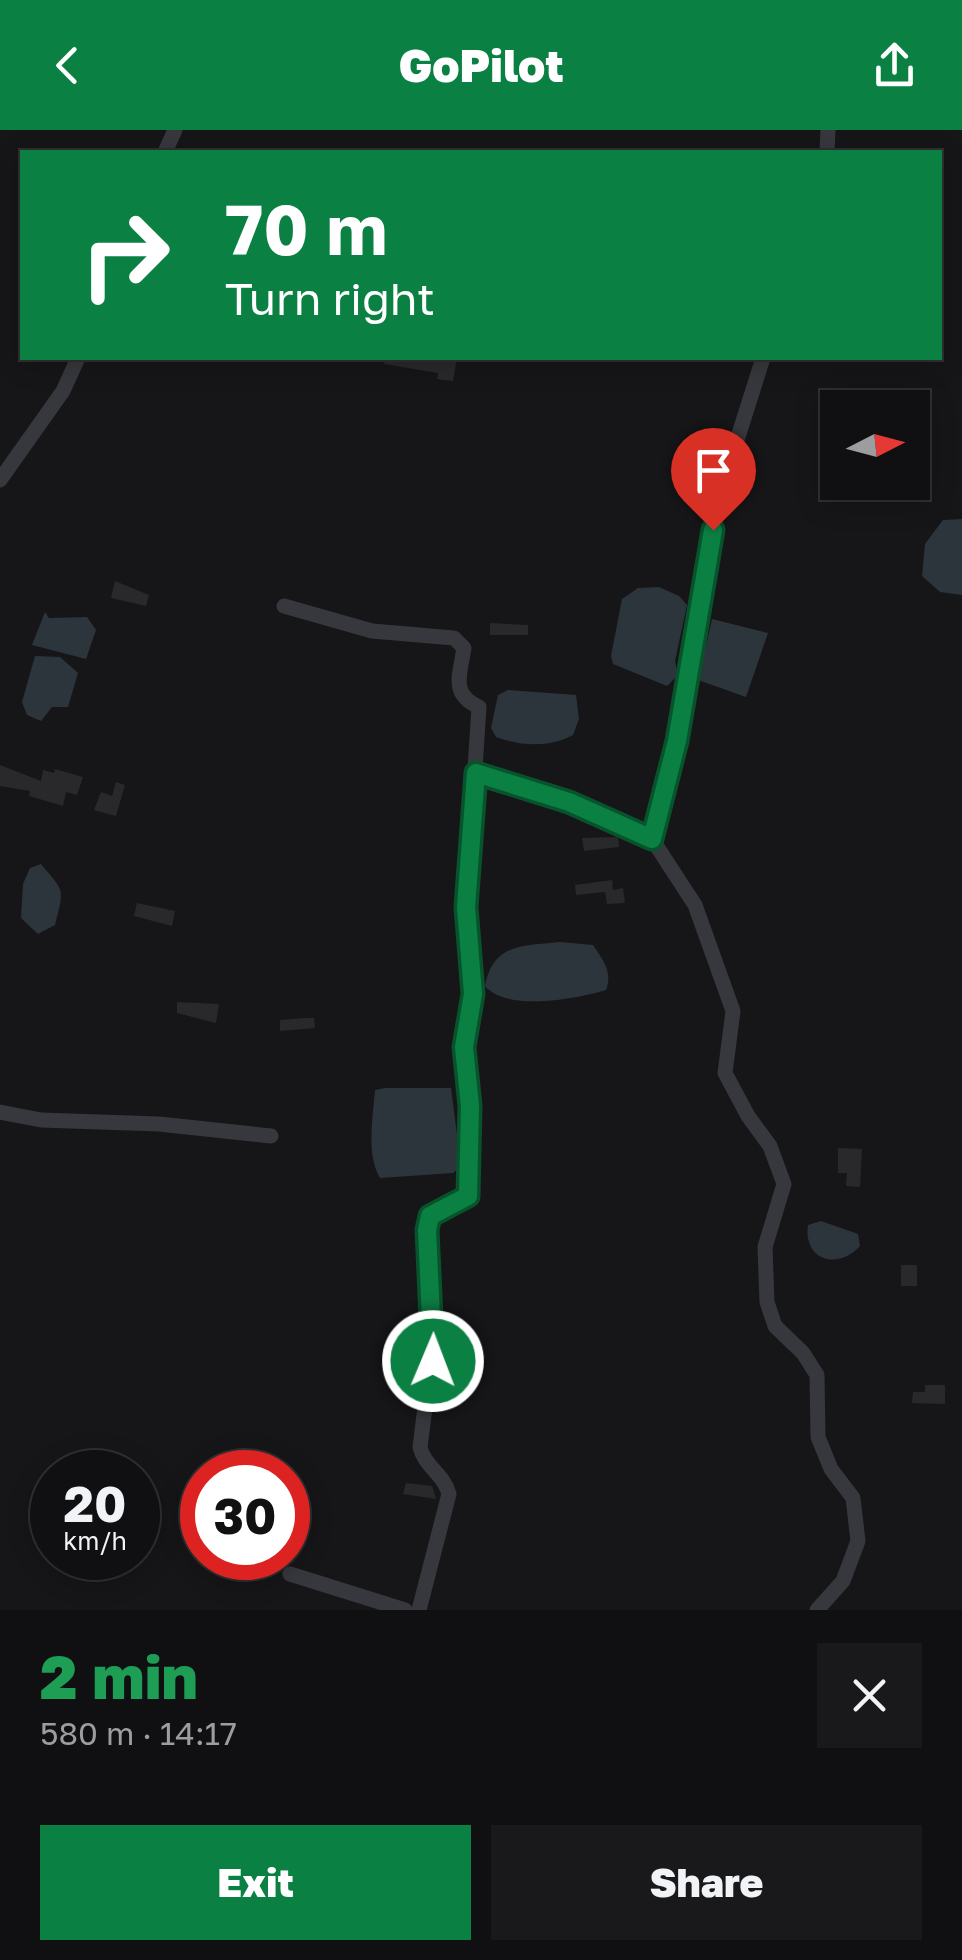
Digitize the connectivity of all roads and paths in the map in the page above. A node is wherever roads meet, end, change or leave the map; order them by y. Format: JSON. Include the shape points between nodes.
{"nodes":[{"id":1,"x":77,"y":360,"type":"edge"},
{"id":2,"x":762,"y":360,"type":"edge"},
{"id":3,"x":0,"y":480,"type":"edge"},
{"id":4,"x":284,"y":606,"type":"dead end"},
{"id":5,"x":476,"y":773,"type":"junction"},
{"id":6,"x":652,"y":839,"type":"junction"},
{"id":7,"x":0,"y":1112,"type":"edge"},
{"id":8,"x":272,"y":1136,"type":"dead end"},
{"id":9,"x":309,"y":1580,"type":"edge"},
{"id":10,"x":405,"y":1610,"type":"edge"},
{"id":11,"x":419,"y":1610,"type":"edge"},
{"id":12,"x":817,"y":1610,"type":"edge"}],
"edges":[{"from":1,"to":3,"type":"street"},
{"from":2,"to":6,"type":"street","via":[[720,494],[677,741]]},
{"from":4,"to":5,"type":"street","via":[[372,631],[454,638],[464,648],[457,690],[479,707]]},
{"from":5,"to":6,"type":"street","via":[[569,802]]},
{"from":5,"to":11,"type":"street","via":[[466,907],[473,994],[464,1047],[468,1196],[430,1216],[427,1230],[434,1336],[420,1446],[449,1494]]},
{"from":6,"to":12,"type":"street","via":[[696,905],[725,982],[733,1012],[725,1073],[770,1146],[784,1184],[765,1247],[767,1302],[775,1326],[817,1375],[818,1438],[853,1498],[858,1541],[843,1581]]},
{"from":7,"to":8,"type":"street"},
{"from":9,"to":10,"type":"street"}]}
